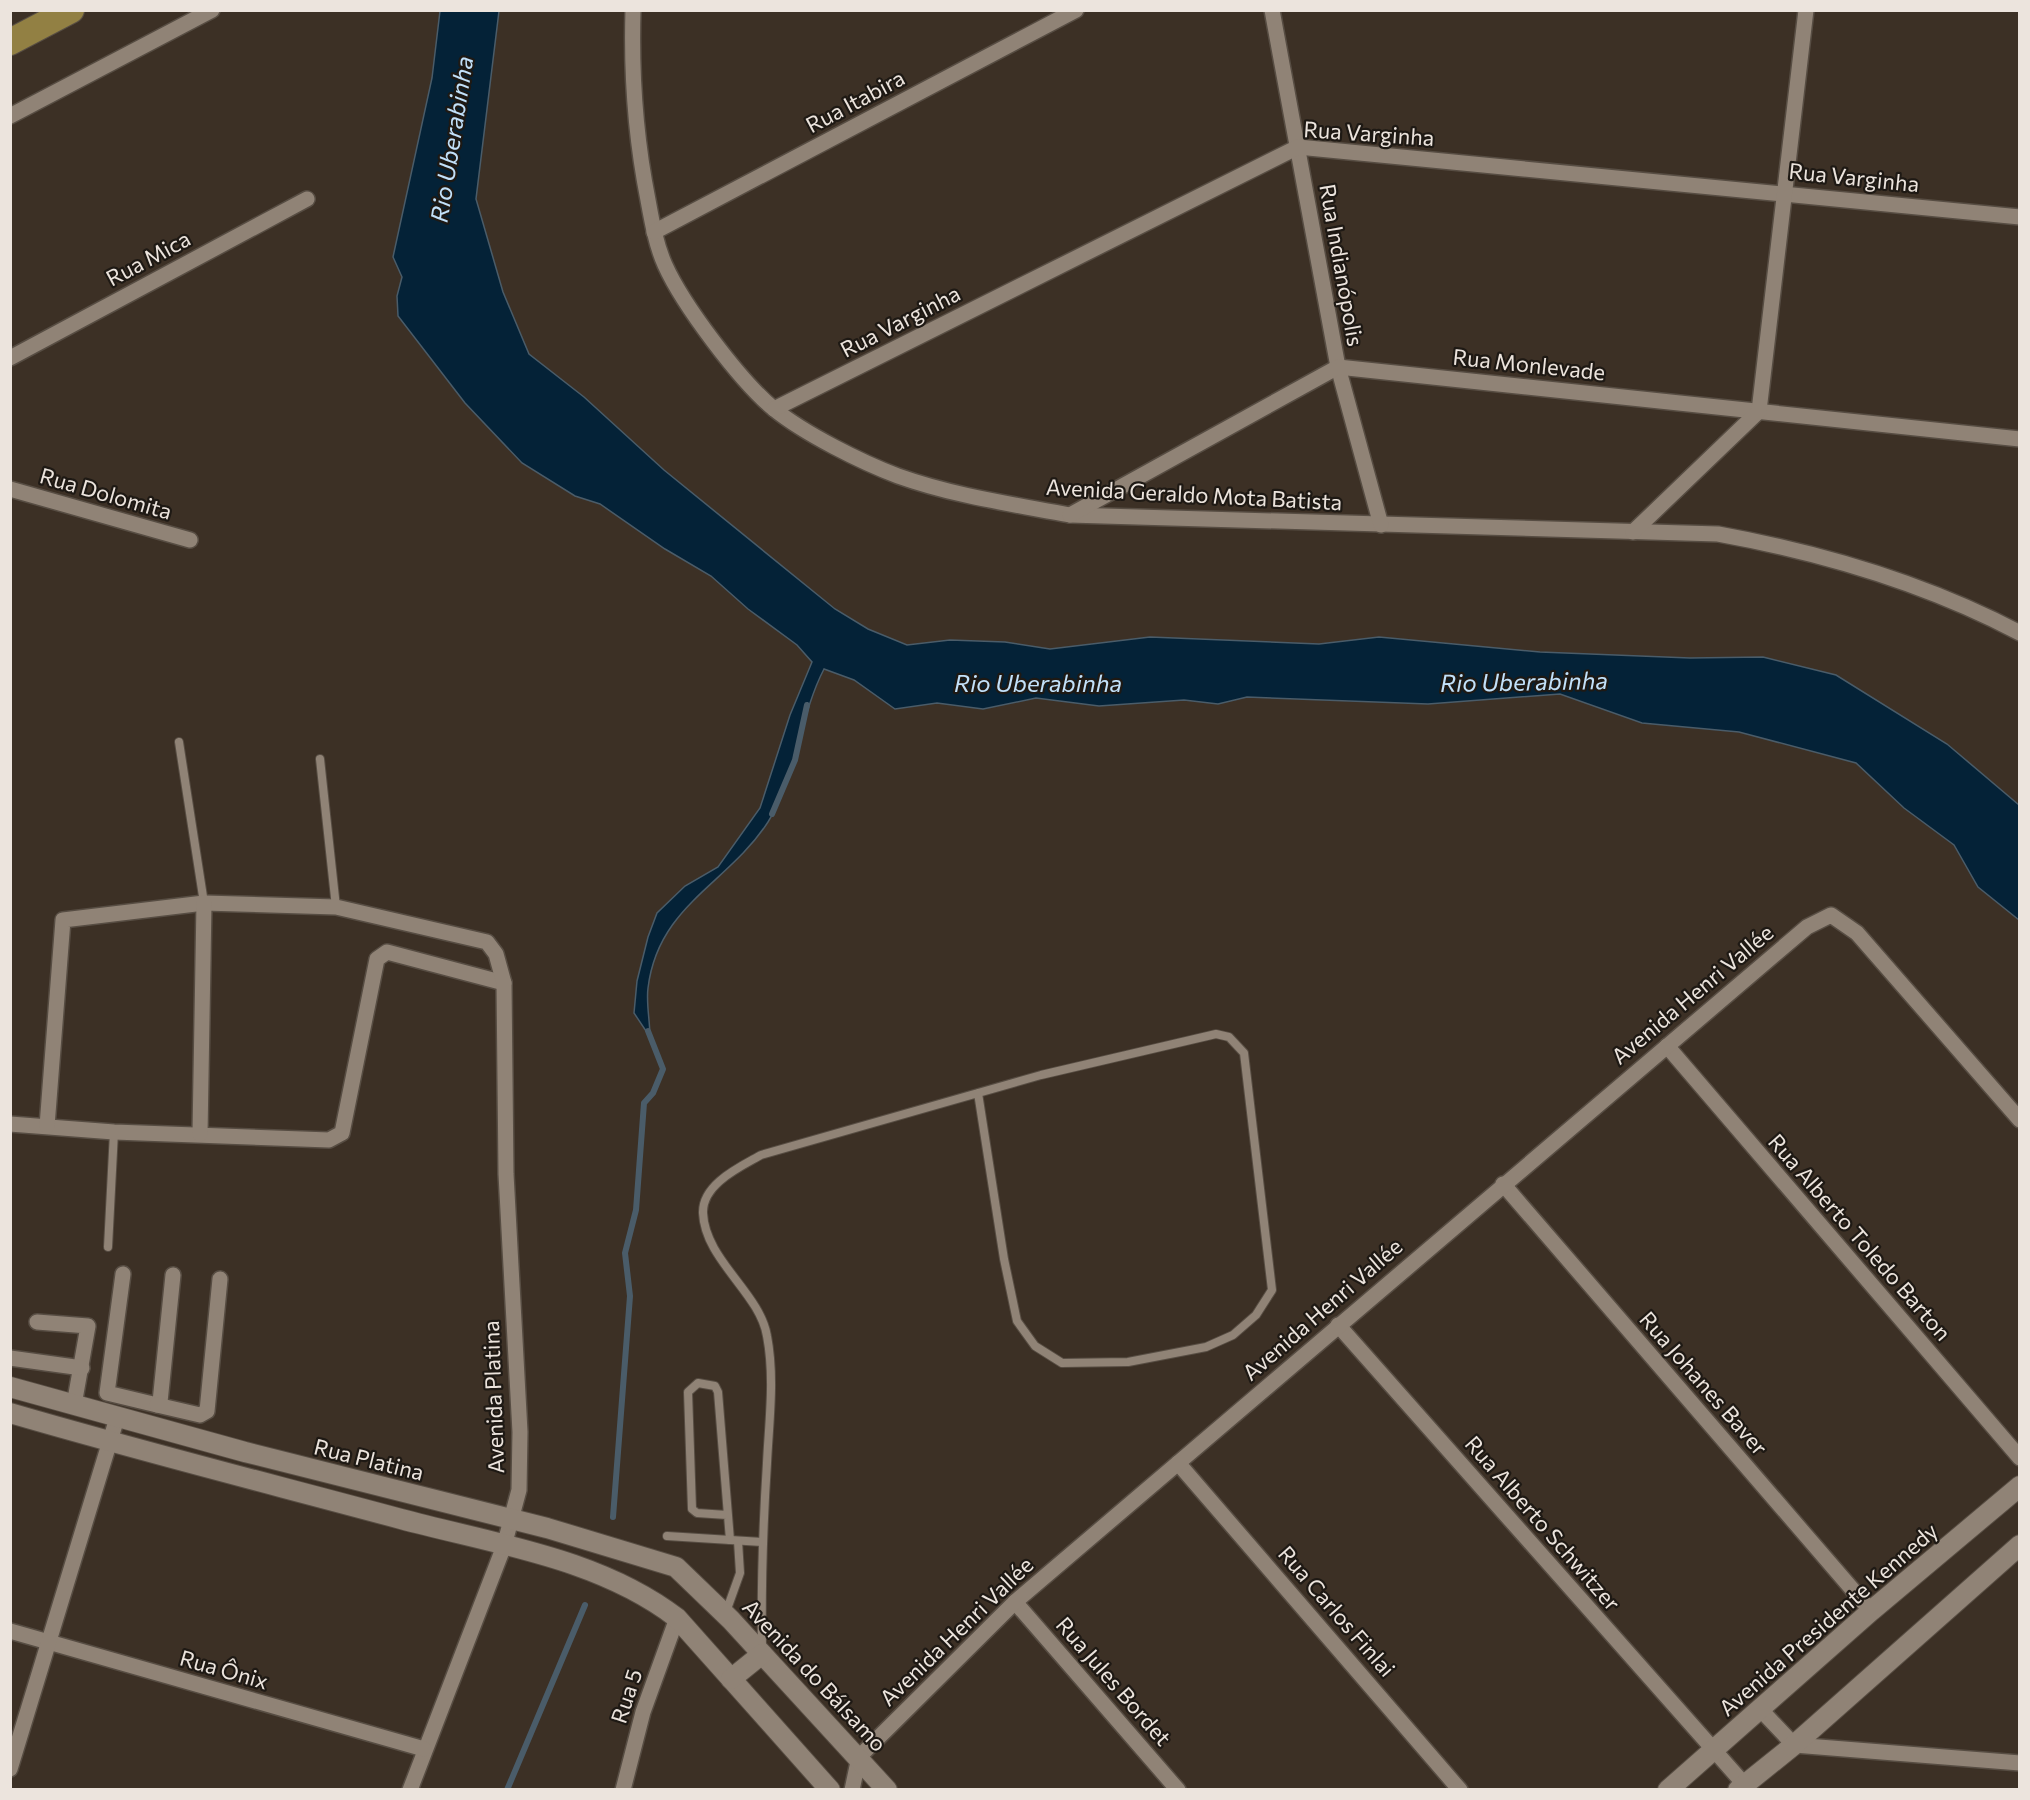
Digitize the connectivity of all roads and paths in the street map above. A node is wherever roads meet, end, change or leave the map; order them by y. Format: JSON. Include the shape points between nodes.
{"nodes":[{"id":1,"x":71,"y":10,"type":"edge"},
{"id":2,"x":212,"y":10,"type":"edge"},
{"id":3,"x":633,"y":10,"type":"edge"},
{"id":4,"x":1076,"y":10,"type":"edge"},
{"id":5,"x":1272,"y":10,"type":"edge"},
{"id":6,"x":1806,"y":10,"type":"edge"},
{"id":7,"x":10,"y":42,"type":"edge"},
{"id":8,"x":10,"y":116,"type":"edge"},
{"id":9,"x":1298,"y":147,"type":"junction"},
{"id":10,"x":1786,"y":192,"type":"junction"},
{"id":11,"x":307,"y":199,"type":"dead end"},
{"id":12,"x":2019,"y":216,"type":"edge"},
{"id":13,"x":654,"y":232,"type":"junction"},
{"id":14,"x":10,"y":358,"type":"edge"},
{"id":15,"x":1338,"y":366,"type":"junction"},
{"id":16,"x":774,"y":409,"type":"junction"},
{"id":17,"x":1759,"y":411,"type":"junction"},
{"id":18,"x":2019,"y":439,"type":"edge"},
{"id":19,"x":10,"y":489,"type":"edge"},
{"id":20,"x":1070,"y":515,"type":"junction"},
{"id":21,"x":1381,"y":525,"type":"junction"},
{"id":22,"x":1633,"y":532,"type":"junction"},
{"id":23,"x":190,"y":540,"type":"dead end"},
{"id":24,"x":2019,"y":633,"type":"edge"},
{"id":25,"x":179,"y":742,"type":"dead end"},
{"id":26,"x":320,"y":759,"type":"dead end"},
{"id":27,"x":204,"y":903,"type":"junction"},
{"id":28,"x":336,"y":907,"type":"junction"},
{"id":29,"x":504,"y":983,"type":"junction"},
{"id":30,"x":1667,"y":1046,"type":"junction"},
{"id":31,"x":978,"y":1093,"type":"junction"},
{"id":32,"x":2019,"y":1120,"type":"edge"},
{"id":33,"x":10,"y":1124,"type":"edge"},
{"id":34,"x":47,"y":1126,"type":"junction"},
{"id":35,"x":114,"y":1132,"type":"junction"},
{"id":36,"x":200,"y":1134,"type":"junction"},
{"id":37,"x":1503,"y":1184,"type":"junction"},
{"id":38,"x":108,"y":1247,"type":"dead end"},
{"id":39,"x":123,"y":1274,"type":"dead end"},
{"id":40,"x":172,"y":1275,"type":"dead end"},
{"id":41,"x":220,"y":1279,"type":"dead end"},
{"id":42,"x":37,"y":1322,"type":"dead end"},
{"id":43,"x":1338,"y":1325,"type":"junction"},
{"id":44,"x":88,"y":1326,"type":"junction"},
{"id":45,"x":116,"y":1329,"type":"junction"},
{"id":46,"x":10,"y":1358,"type":"edge"},
{"id":47,"x":82,"y":1368,"type":"junction"},
{"id":48,"x":10,"y":1387,"type":"edge"},
{"id":49,"x":74,"y":1405,"type":"junction"},
{"id":50,"x":157,"y":1405,"type":"junction"},
{"id":51,"x":10,"y":1413,"type":"edge"},
{"id":52,"x":117,"y":1418,"type":"junction"},
{"id":53,"x":111,"y":1442,"type":"junction"},
{"id":54,"x":2019,"y":1458,"type":"edge"},
{"id":55,"x":1178,"y":1463,"type":"junction"},
{"id":56,"x":2019,"y":1486,"type":"edge"},
{"id":57,"x":727,"y":1515,"type":"junction"},
{"id":58,"x":511,"y":1520,"type":"junction"},
{"id":59,"x":667,"y":1536,"type":"dead end"},
{"id":60,"x":734,"y":1541,"type":"junction"},
{"id":61,"x":762,"y":1542,"type":"junction"},
{"id":62,"x":2019,"y":1545,"type":"edge"},
{"id":63,"x":504,"y":1546,"type":"junction"},
{"id":64,"x":707,"y":1595,"type":"joint"},
{"id":65,"x":1015,"y":1602,"type":"junction"},
{"id":66,"x":1870,"y":1611,"type":"junction"},
{"id":67,"x":725,"y":1614,"type":"junction"},
{"id":68,"x":678,"y":1618,"type":"junction"},
{"id":69,"x":10,"y":1631,"type":"edge"},
{"id":70,"x":49,"y":1643,"type":"junction"},
{"id":71,"x":762,"y":1654,"type":"junction"},
{"id":72,"x":731,"y":1678,"type":"junction"},
{"id":73,"x":1761,"y":1710,"type":"junction"},
{"id":74,"x":1794,"y":1745,"type":"junction"},
{"id":75,"x":424,"y":1749,"type":"junction"},
{"id":76,"x":1713,"y":1751,"type":"junction"},
{"id":77,"x":859,"y":1758,"type":"junction"},
{"id":78,"x":2019,"y":1763,"type":"edge"},
{"id":79,"x":10,"y":1769,"type":"edge"},
{"id":80,"x":1741,"y":1787,"type":"edge"},
{"id":81,"x":410,"y":1790,"type":"edge"},
{"id":82,"x":623,"y":1790,"type":"edge"},
{"id":83,"x":830,"y":1790,"type":"edge"},
{"id":84,"x":852,"y":1790,"type":"edge"},
{"id":85,"x":887,"y":1790,"type":"edge"},
{"id":86,"x":1178,"y":1790,"type":"edge"},
{"id":87,"x":1460,"y":1790,"type":"edge"},
{"id":88,"x":1668,"y":1790,"type":"edge"}],
"edges":[{"from":1,"to":7,"type":"highway"},
{"from":2,"to":8,"type":"street"},
{"from":3,"to":13,"type":"street","name":"Avenida Geraldo Mota Batista","via":[[636,142]]},
{"from":4,"to":13,"type":"street","name":"Rua Itabira"},
{"from":5,"to":9,"type":"street","name":"Rua Indianópolis"},
{"from":6,"to":10,"type":"street"},
{"from":9,"to":10,"type":"street","name":"Rua Varginha"},
{"from":9,"to":15,"type":"street","name":"Rua Indianópolis"},
{"from":9,"to":16,"type":"street","name":"Rua Varginha"},
{"from":10,"to":12,"type":"street","name":"Rua Varginha"},
{"from":10,"to":17,"type":"street"},
{"from":11,"to":14,"type":"street","name":"Rua Mica"},
{"from":13,"to":16,"type":"street","name":"Avenida Geraldo Mota Batista","via":[[665,266],[700,322],[735,368]]},
{"from":15,"to":17,"type":"street","name":"Rua Monlevade"},
{"from":15,"to":20,"type":"street"},
{"from":15,"to":21,"type":"street","name":"Rua Indianópolis"},
{"from":16,"to":20,"type":"street","name":"Avenida Geraldo Mota Batista","via":[[836,447],[897,475],[966,496]]},
{"from":17,"to":18,"type":"street","name":"Rua Monlevade"},
{"from":17,"to":22,"type":"street"},
{"from":19,"to":23,"type":"street","name":"Rua Dolomita"},
{"from":20,"to":21,"type":"street","name":"Avenida Geraldo Mota Batista"},
{"from":21,"to":22,"type":"street","name":"Avenida Geraldo Mota Batista"},
{"from":22,"to":24,"type":"street","name":"Avenida Geraldo Mota Batista","via":[[1718,534],[1786,546],[1863,568]]},
{"from":25,"to":27,"type":"lane"},
{"from":26,"to":28,"type":"lane"},
{"from":27,"to":28,"type":"street"},
{"from":27,"to":34,"type":"street","via":[[63,920]]},
{"from":27,"to":36,"type":"street"},
{"from":28,"to":29,"type":"street","name":"Avenida Platina","via":[[488,942],[496,954]]},
{"from":29,"to":36,"type":"street","via":[[387,952],[377,959],[342,1133],[329,1140]]},
{"from":29,"to":58,"type":"street","name":"Avenida Platina","via":[[506,1174],[520,1432],[519,1490]]},
{"from":30,"to":32,"type":"street","name":"Avenida Henri Vallée","via":[[1807,927],[1832,915],[1857,933]]},
{"from":30,"to":37,"type":"street","name":"Avenida Henri Vallée"},
{"from":30,"to":54,"type":"street","name":"Rua Alberto Toledo Barton"},
{"from":31,"to":31,"type":"lane","via":[[1017,1321],[1035,1346],[1062,1363],[1128,1362],[1206,1347],[1233,1335],[1256,1315],[1272,1290],[1244,1053],[1229,1037],[1216,1034]]},
{"from":31,"to":61,"type":"lane","via":[[761,1155],[708,1192],[703,1212],[708,1232],[767,1334],[771,1376]]},
{"from":33,"to":34,"type":"street"},
{"from":34,"to":35,"type":"street"},
{"from":35,"to":36,"type":"street"},
{"from":35,"to":38,"type":"lane"},
{"from":37,"to":43,"type":"street","name":"Avenida Henri Vallée"},
{"from":37,"to":66,"type":"street","name":"Rua Johanes Baver"},
{"from":39,"to":45,"type":"street"},
{"from":40,"to":50,"type":"street"},
{"from":41,"to":50,"type":"street","via":[[207,1411],[200,1415]]},
{"from":42,"to":44,"type":"street"},
{"from":43,"to":55,"type":"street","name":"Avenida Henri Vallée"},
{"from":43,"to":76,"type":"street","name":"Rua Alberto Schwitzer"},
{"from":44,"to":45,"type":"street"},
{"from":44,"to":47,"type":"street"},
{"from":45,"to":50,"type":"street","via":[[107,1393]]},
{"from":46,"to":47,"type":"street"},
{"from":47,"to":49,"type":"street"},
{"from":48,"to":49,"type":"street","name":"Rua Platina"},
{"from":49,"to":52,"type":"street","name":"Rua Platina"},
{"from":51,"to":53,"type":"street"},
{"from":52,"to":53,"type":"street"},
{"from":52,"to":58,"type":"street","name":"Rua Platina"},
{"from":53,"to":63,"type":"street"},
{"from":53,"to":70,"type":"street"},
{"from":55,"to":65,"type":"street","name":"Avenida Henri Vallée"},
{"from":55,"to":87,"type":"street","name":"Rua Carlos Finlai"},
{"from":56,"to":66,"type":"street","name":"Avenida Presidente Kennedy"},
{"from":57,"to":57,"type":"lane","via":[[697,1513],[692,1509],[688,1392],[698,1383],[715,1386],[718,1392]]},
{"from":57,"to":60,"type":"lane"},
{"from":58,"to":63,"type":"street","name":"Avenida Platina"},
{"from":58,"to":64,"type":"street","name":"Rua Platina","via":[[676,1567]]},
{"from":59,"to":60,"type":"lane"},
{"from":60,"to":61,"type":"lane"},
{"from":60,"to":67,"type":"lane","via":[[740,1573]]},
{"from":61,"to":71,"type":"lane"},
{"from":62,"to":74,"type":"street"},
{"from":63,"to":68,"type":"street","via":[[583,1568],[652,1599]]},
{"from":63,"to":75,"type":"street","name":"Avenida Platina"},
{"from":64,"to":67,"type":"street","name":"Avenida do Bálsamo"},
{"from":65,"to":77,"type":"street","name":"Avenida Henri Vallée"},
{"from":65,"to":86,"type":"street","name":"Rua Jules Bordet"},
{"from":66,"to":73,"type":"street","name":"Avenida Presidente Kennedy"},
{"from":67,"to":71,"type":"street","name":"Avenida do Bálsamo"},
{"from":68,"to":72,"type":"street"},
{"from":68,"to":82,"type":"street","name":"Rua 5","via":[[643,1712]]},
{"from":69,"to":70,"type":"street","name":"Rua Ônix"},
{"from":70,"to":75,"type":"street","name":"Rua Ônix"},
{"from":70,"to":79,"type":"street"},
{"from":71,"to":72,"type":"street"},
{"from":71,"to":77,"type":"street","name":"Avenida do Bálsamo"},
{"from":72,"to":83,"type":"street"},
{"from":73,"to":74,"type":"street"},
{"from":73,"to":76,"type":"street","name":"Avenida Presidente Kennedy"},
{"from":74,"to":78,"type":"street"},
{"from":74,"to":80,"type":"street"},
{"from":75,"to":81,"type":"street","name":"Avenida Platina"},
{"from":76,"to":80,"type":"street","name":"Rua Alberto Schwitzer"},
{"from":76,"to":88,"type":"street","name":"Avenida Presidente Kennedy"},
{"from":77,"to":84,"type":"street"},
{"from":77,"to":85,"type":"street","name":"Avenida do Bálsamo"}]}
